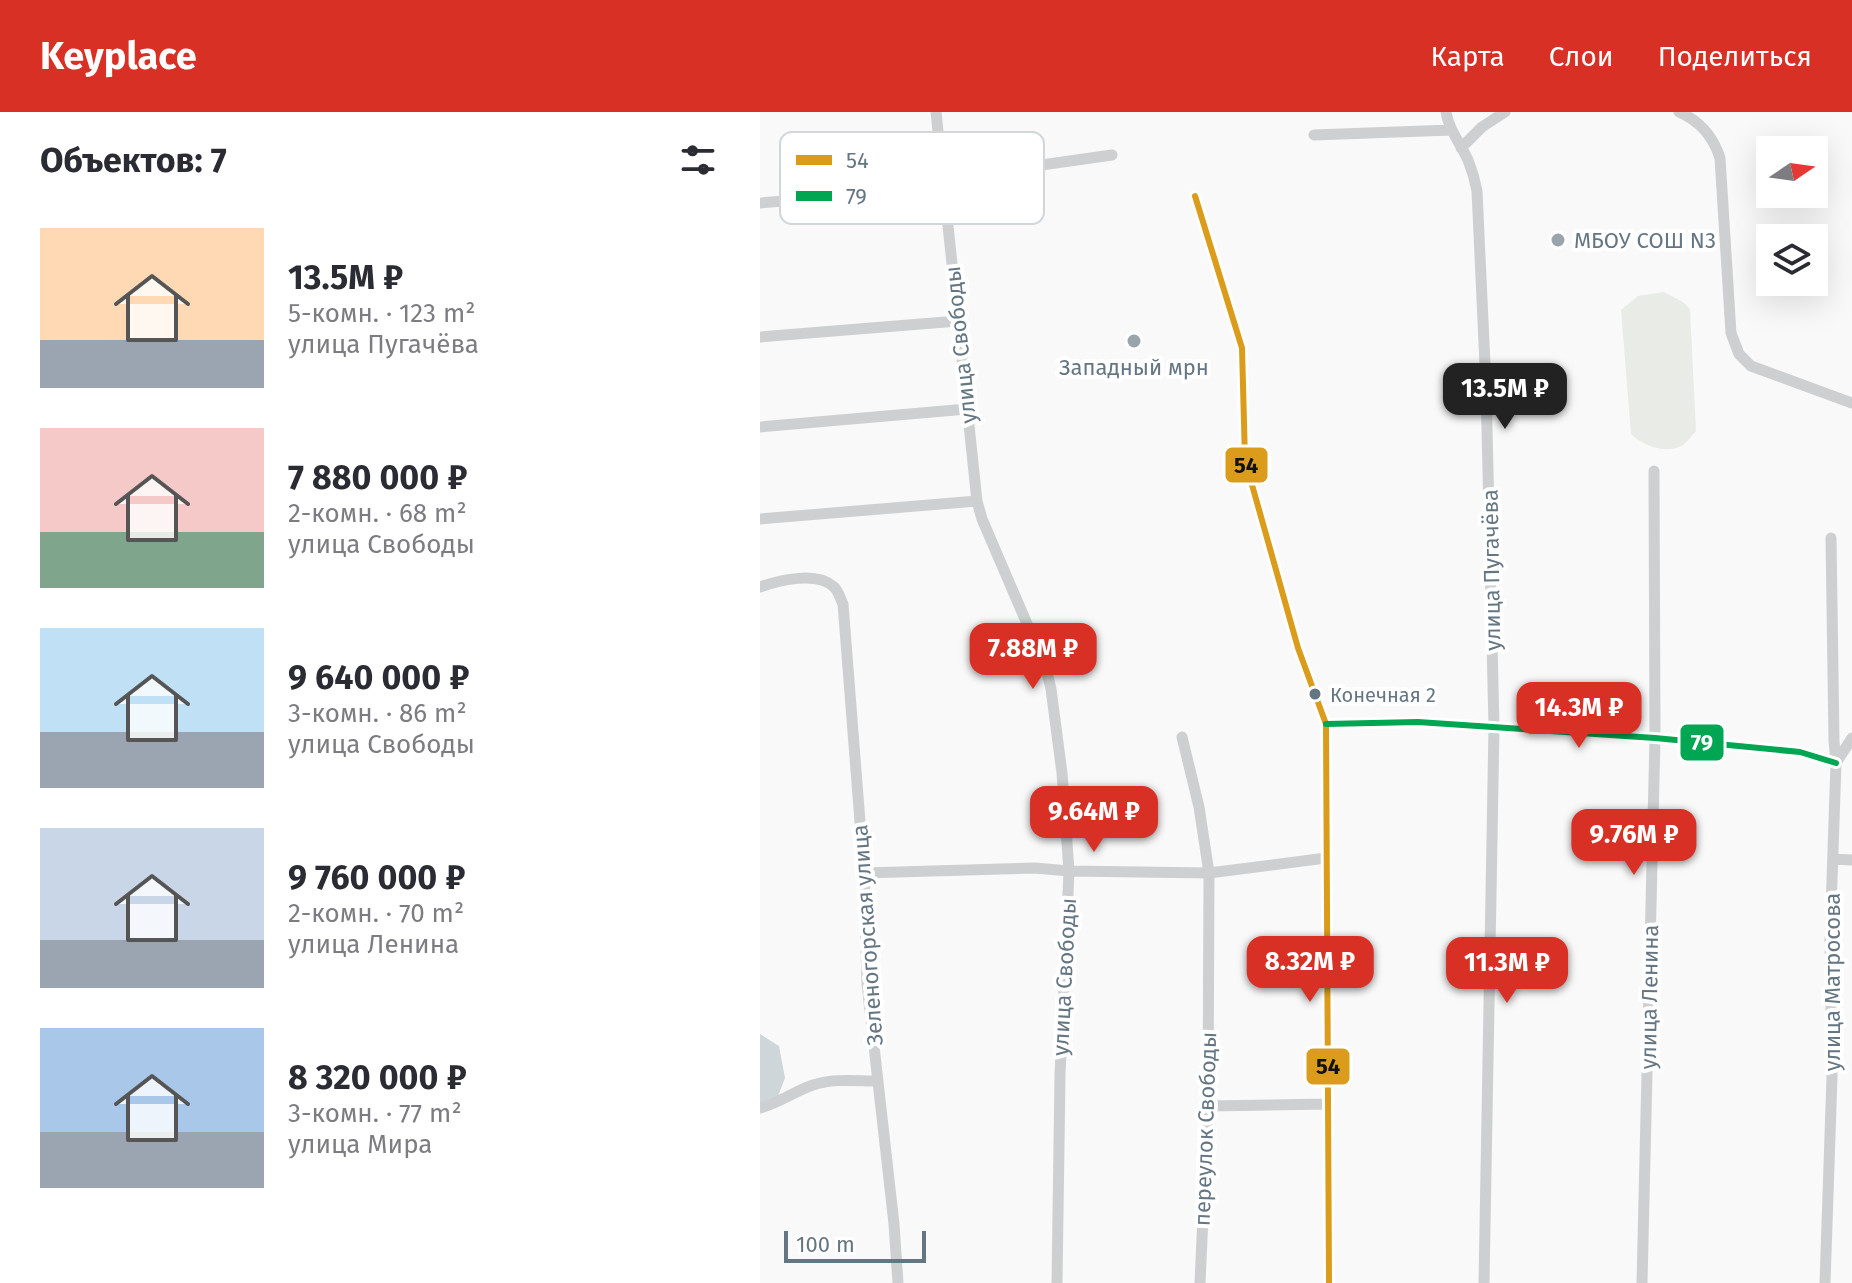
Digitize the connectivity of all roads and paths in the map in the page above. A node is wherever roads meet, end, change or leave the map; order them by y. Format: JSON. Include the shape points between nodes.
{"nodes":[{"id":1,"x":936,"y":112,"type":"edge"},
{"id":2,"x":1446,"y":112,"type":"edge"},
{"id":3,"x":1505,"y":112,"type":"edge"},
{"id":4,"x":1679,"y":112,"type":"edge"},
{"id":5,"x":1451,"y":130,"type":"junction"},
{"id":6,"x":938,"y":132,"type":"edge"},
{"id":7,"x":1314,"y":135,"type":"dead end"},
{"id":8,"x":1461,"y":148,"type":"junction"},
{"id":9,"x":1112,"y":155,"type":"dead end"},
{"id":10,"x":1044,"y":166,"type":"edge"},
{"id":11,"x":1195,"y":196,"type":"dead end"},
{"id":12,"x":780,"y":201,"type":"edge"},
{"id":13,"x":760,"y":203,"type":"edge"},
{"id":14,"x":947,"y":224,"type":"edge"},
{"id":15,"x":958,"y":321,"type":"junction"},
{"id":16,"x":760,"y":337,"type":"edge"},
{"id":17,"x":1852,"y":403,"type":"edge"},
{"id":18,"x":967,"y":409,"type":"junction"},
{"id":19,"x":760,"y":427,"type":"edge"},
{"id":20,"x":1654,"y":471,"type":"dead end"},
{"id":21,"x":977,"y":501,"type":"junction"},
{"id":22,"x":760,"y":519,"type":"edge"},
{"id":23,"x":1831,"y":538,"type":"dead end"},
{"id":24,"x":760,"y":587,"type":"edge"},
{"id":25,"x":1326,"y":724,"type":"junction"},
{"id":26,"x":1494,"y":727,"type":"junction"},
{"id":27,"x":1182,"y":737,"type":"dead end"},
{"id":28,"x":1655,"y":738,"type":"junction"},
{"id":29,"x":1852,"y":738,"type":"edge"},
{"id":30,"x":1836,"y":763,"type":"junction"},
{"id":31,"x":1326,"y":858,"type":"junction"},
{"id":32,"x":1833,"y":859,"type":"junction"},
{"id":33,"x":1852,"y":860,"type":"edge"},
{"id":34,"x":1069,"y":871,"type":"junction"},
{"id":35,"x":864,"y":873,"type":"junction"},
{"id":36,"x":1209,"y":873,"type":"junction"},
{"id":37,"x":878,"y":1081,"type":"junction"},
{"id":38,"x":1328,"y":1104,"type":"junction"},
{"id":39,"x":1208,"y":1106,"type":"junction"},
{"id":40,"x":760,"y":1108,"type":"edge"},
{"id":41,"x":898,"y":1283,"type":"edge"},
{"id":42,"x":1057,"y":1283,"type":"edge"},
{"id":43,"x":1200,"y":1283,"type":"edge"},
{"id":44,"x":1329,"y":1283,"type":"edge"},
{"id":45,"x":1484,"y":1283,"type":"edge"},
{"id":46,"x":1642,"y":1283,"type":"edge"},
{"id":47,"x":1825,"y":1283,"type":"edge"}],
"edges":[{"from":1,"to":6,"type":"street","name":"улица Свободы"},
{"from":2,"to":5,"type":"street","name":"улица Пугачёва"},
{"from":3,"to":8,"type":"street"},
{"from":4,"to":17,"type":"street","via":[[1704,128],[1720,158],[1731,333],[1739,354],[1751,366]]},
{"from":5,"to":7,"type":"street"},
{"from":5,"to":8,"type":"street","name":"улица Пугачёва"},
{"from":8,"to":26,"type":"street","name":"улица Пугачёва","via":[[1477,191]]},
{"from":9,"to":10,"type":"street"},
{"from":11,"to":25,"type":"street","via":[[1242,348],[1245,460],[1298,648]]},
{"from":12,"to":13,"type":"street"},
{"from":14,"to":15,"type":"street","name":"улица Свободы"},
{"from":15,"to":16,"type":"street"},
{"from":15,"to":18,"type":"street","name":"улица Свободы"},
{"from":18,"to":19,"type":"street"},
{"from":18,"to":21,"type":"street","name":"улица Свободы"},
{"from":20,"to":28,"type":"street","name":"улица Ленина"},
{"from":21,"to":22,"type":"street"},
{"from":21,"to":34,"type":"street","name":"улица Свободы","via":[[1046,668],[1062,773]]},
{"from":23,"to":30,"type":"street","name":"улица Матросова"},
{"from":24,"to":35,"type":"street","name":"Зеленогорская улица","via":[[814,578],[828,582],[843,604]]},
{"from":25,"to":26,"type":"street"},
{"from":25,"to":31,"type":"street"},
{"from":26,"to":28,"type":"street"},
{"from":26,"to":45,"type":"street","name":"улица Пугачёва"},
{"from":27,"to":36,"type":"street","name":"переулок Свободы"},
{"from":28,"to":30,"type":"street","via":[[1800,752]]},
{"from":28,"to":46,"type":"street","name":"улица Ленина"},
{"from":29,"to":30,"type":"street"},
{"from":30,"to":32,"type":"street","name":"улица Матросова"},
{"from":31,"to":36,"type":"street"},
{"from":31,"to":38,"type":"street"},
{"from":32,"to":33,"type":"street"},
{"from":32,"to":47,"type":"street","name":"улица Матросова"},
{"from":34,"to":35,"type":"street"},
{"from":34,"to":36,"type":"street"},
{"from":34,"to":42,"type":"street","name":"улица Свободы"},
{"from":35,"to":37,"type":"street","name":"Зеленогорская улица","via":[[867,984]]},
{"from":36,"to":39,"type":"street","name":"переулок Свободы"},
{"from":37,"to":40,"type":"street","via":[[824,1082]]},
{"from":37,"to":41,"type":"street","name":"Зеленогорская улица"},
{"from":38,"to":39,"type":"street"},
{"from":38,"to":44,"type":"street"},
{"from":39,"to":43,"type":"street","name":"переулок Свободы"}]}
